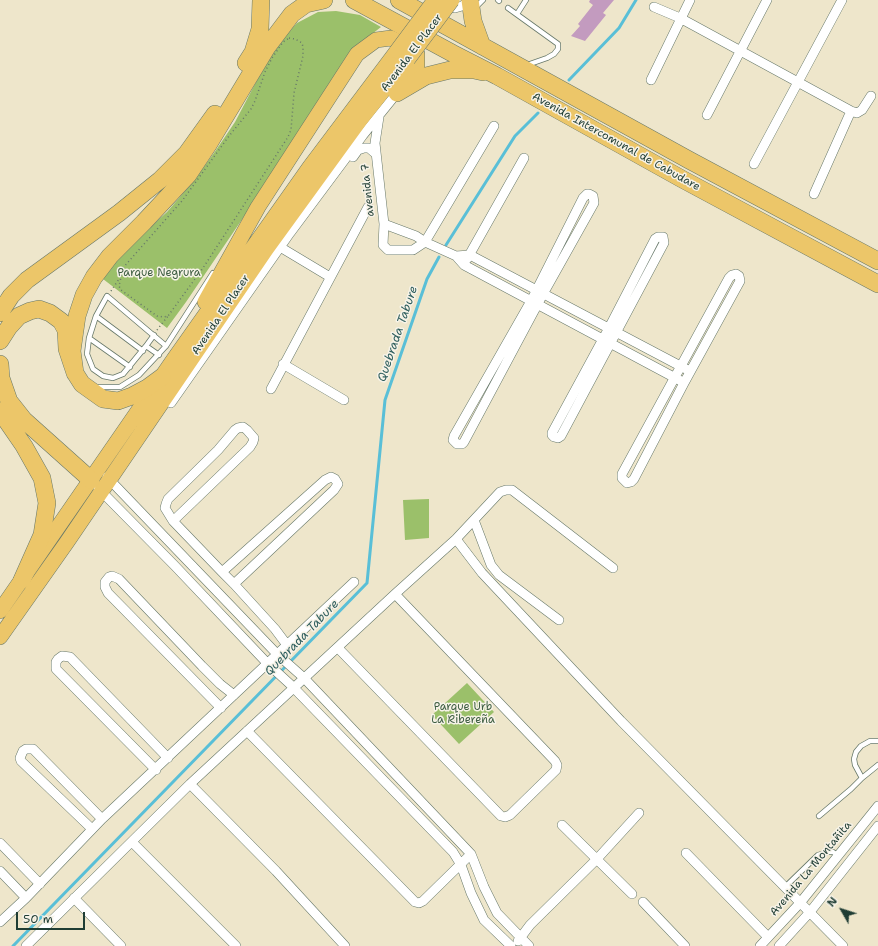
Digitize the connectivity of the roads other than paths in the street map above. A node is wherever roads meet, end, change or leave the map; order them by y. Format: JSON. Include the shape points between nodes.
{"nodes":[{"id":1,"x":261,"y":0,"type":"edge"},
{"id":2,"x":324,"y":0,"type":"edge"},
{"id":3,"x":354,"y":0,"type":"edge"},
{"id":4,"x":399,"y":0,"type":"edge"},
{"id":5,"x":435,"y":0,"type":"edge"},
{"id":6,"x":440,"y":0,"type":"edge"},
{"id":7,"x":452,"y":0,"type":"edge"},
{"id":8,"x":526,"y":0,"type":"edge"},
{"id":9,"x":690,"y":0,"type":"edge"},
{"id":10,"x":767,"y":0,"type":"edge"},
{"id":11,"x":842,"y":0,"type":"edge"},
{"id":12,"x":473,"y":3,"type":"edge"},
{"id":13,"x":654,"y":7,"type":"dead end"},
{"id":14,"x":508,"y":8,"type":"dead end"},
{"id":15,"x":517,"y":14,"type":"junction"},
{"id":16,"x":680,"y":18,"type":"junction"},
{"id":17,"x":482,"y":46,"type":"junction"},
{"id":18,"x":739,"y":50,"type":"junction"},
{"id":19,"x":403,"y":55,"type":"junction"},
{"id":20,"x":520,"y":67,"type":"junction"},
{"id":21,"x":497,"y":76,"type":"junction"},
{"id":22,"x":651,"y":80,"type":"dead end"},
{"id":23,"x":797,"y":83,"type":"junction"},
{"id":24,"x":397,"y":93,"type":"junction"},
{"id":25,"x":871,"y":96,"type":"dead end"},
{"id":26,"x":851,"y":111,"type":"junction"},
{"id":27,"x":380,"y":114,"type":"junction"},
{"id":28,"x":707,"y":115,"type":"dead end"},
{"id":29,"x":494,"y":126,"type":"dead end"},
{"id":30,"x":376,"y":154,"type":"junction"},
{"id":31,"x":524,"y":158,"type":"dead end"},
{"id":32,"x":754,"y":164,"type":"dead end"},
{"id":33,"x":333,"y":176,"type":"junction"},
{"id":34,"x":814,"y":194,"type":"dead end"},
{"id":35,"x":368,"y":206,"type":"dead end"},
{"id":36,"x":258,"y":207,"type":"junction"},
{"id":37,"x":119,"y":213,"type":"junction"},
{"id":38,"x":384,"y":224,"type":"junction"},
{"id":39,"x":425,"y":242,"type":"junction"},
{"id":40,"x":280,"y":247,"type":"junction"},
{"id":41,"x":470,"y":255,"type":"junction"},
{"id":42,"x":456,"y":256,"type":"junction"},
{"id":43,"x":223,"y":258,"type":"dead end"},
{"id":44,"x":878,"y":261,"type":"edge"},
{"id":45,"x":464,"y":265,"type":"junction"},
{"id":46,"x":646,"y":267,"type":"dead end"},
{"id":47,"x":215,"y":271,"type":"dead end"},
{"id":48,"x":330,"y":277,"type":"junction"},
{"id":49,"x":878,"y":284,"type":"edge"},
{"id":50,"x":540,"y":292,"type":"junction"},
{"id":51,"x":534,"y":303,"type":"junction"},
{"id":52,"x":714,"y":306,"type":"junction"},
{"id":53,"x":724,"y":311,"type":"junction"},
{"id":54,"x":0,"y":313,"type":"edge"},
{"id":55,"x":96,"y":316,"type":"junction"},
{"id":56,"x":612,"y":330,"type":"junction"},
{"id":57,"x":154,"y":335,"type":"junction"},
{"id":58,"x":89,"y":338,"type":"junction"},
{"id":59,"x":0,"y":340,"type":"edge"},
{"id":60,"x":606,"y":342,"type":"junction"},
{"id":61,"x":146,"y":346,"type":"junction"},
{"id":62,"x":166,"y":346,"type":"junction"},
{"id":63,"x":143,"y":350,"type":"junction"},
{"id":64,"x":159,"y":355,"type":"junction"},
{"id":65,"x":174,"y":360,"type":"junction"},
{"id":66,"x":0,"y":364,"type":"edge"},
{"id":67,"x":283,"y":364,"type":"junction"},
{"id":68,"x":130,"y":367,"type":"junction"},
{"id":69,"x":681,"y":367,"type":"junction"},
{"id":70,"x":690,"y":372,"type":"junction"},
{"id":71,"x":162,"y":377,"type":"junction"},
{"id":72,"x":78,"y":378,"type":"junction"},
{"id":73,"x":676,"y":378,"type":"junction"},
{"id":74,"x":684,"y":383,"type":"junction"},
{"id":75,"x":271,"y":389,"type":"dead end"},
{"id":76,"x":344,"y":400,"type":"dead end"},
{"id":77,"x":0,"y":411,"type":"edge"},
{"id":78,"x":136,"y":441,"type":"junction"},
{"id":79,"x":100,"y":480,"type":"junction"},
{"id":80,"x":474,"y":520,"type":"junction"},
{"id":81,"x":173,"y":521,"type":"junction"},
{"id":82,"x":456,"y":539,"type":"junction"},
{"id":83,"x":614,"y":568,"type":"dead end"},
{"id":84,"x":222,"y":572,"type":"junction"},
{"id":85,"x":22,"y":580,"type":"junction"},
{"id":86,"x":354,"y":582,"type":"dead end"},
{"id":87,"x":234,"y":584,"type":"junction"},
{"id":88,"x":395,"y":594,"type":"junction"},
{"id":89,"x":0,"y":611,"type":"edge"},
{"id":90,"x":559,"y":620,"type":"dead end"},
{"id":91,"x":0,"y":637,"type":"edge"},
{"id":92,"x":287,"y":644,"type":"junction"},
{"id":93,"x":338,"y":648,"type":"junction"},
{"id":94,"x":277,"y":654,"type":"junction"},
{"id":95,"x":267,"y":663,"type":"junction"},
{"id":96,"x":302,"y":677,"type":"junction"},
{"id":97,"x":292,"y":687,"type":"junction"},
{"id":98,"x":234,"y":695,"type":"junction"},
{"id":99,"x":221,"y":708,"type":"junction"},
{"id":100,"x":247,"y":731,"type":"junction"},
{"id":101,"x":878,"y":741,"type":"edge"},
{"id":102,"x":168,"y":758,"type":"junction"},
{"id":103,"x":878,"y":765,"type":"edge"},
{"id":104,"x":156,"y":770,"type":"junction"},
{"id":105,"x":862,"y":778,"type":"junction"},
{"id":106,"x":190,"y":784,"type":"junction"},
{"id":107,"x":878,"y":806,"type":"edge"},
{"id":108,"x":639,"y":813,"type":"dead end"},
{"id":109,"x":819,"y":816,"type":"dead end"},
{"id":110,"x":102,"y":819,"type":"junction"},
{"id":111,"x":562,"y":825,"type":"dead end"},
{"id":112,"x":878,"y":826,"type":"edge"},
{"id":113,"x":92,"y":829,"type":"junction"},
{"id":114,"x":132,"y":842,"type":"junction"},
{"id":115,"x":0,"y":843,"type":"edge"},
{"id":116,"x":686,"y":853,"type":"dead end"},
{"id":117,"x":471,"y":854,"type":"junction"},
{"id":118,"x":839,"y":856,"type":"junction"},
{"id":119,"x":597,"y":859,"type":"junction"},
{"id":120,"x":461,"y":865,"type":"junction"},
{"id":121,"x":0,"y":871,"type":"edge"},
{"id":122,"x":40,"y":884,"type":"junction"},
{"id":123,"x":484,"y":887,"type":"junction"},
{"id":124,"x":784,"y":888,"type":"junction"},
{"id":125,"x":471,"y":893,"type":"junction"},
{"id":126,"x":632,"y":894,"type":"dead end"},
{"id":127,"x":26,"y":898,"type":"junction"},
{"id":128,"x":74,"y":898,"type":"junction"},
{"id":129,"x":643,"y":902,"type":"dead end"},
{"id":130,"x":800,"y":903,"type":"junction"},
{"id":131,"x":810,"y":912,"type":"junction"},
{"id":132,"x":0,"y":922,"type":"edge"},
{"id":133,"x":768,"y":937,"type":"junction"},
{"id":134,"x":522,"y":938,"type":"junction"},
{"id":135,"x":26,"y":946,"type":"edge"},
{"id":136,"x":121,"y":946,"type":"edge"},
{"id":137,"x":236,"y":946,"type":"edge"},
{"id":138,"x":345,"y":946,"type":"edge"},
{"id":139,"x":512,"y":946,"type":"edge"},
{"id":140,"x":529,"y":946,"type":"edge"},
{"id":141,"x":685,"y":946,"type":"edge"},
{"id":142,"x":760,"y":946,"type":"edge"},
{"id":143,"x":779,"y":946,"type":"edge"},
{"id":144,"x":843,"y":946,"type":"edge"}],
"edges":[{"from":1,"to":37,"type":"highway","via":[[260,29],[253,52],[218,110],[187,153],[160,180]]},
{"from":2,"to":72,"type":"highway","via":[[306,4],[292,14],[267,47],[188,175],[110,256],[94,277],[77,316],[72,351]]},
{"from":3,"to":21,"type":"highway","name":"Avenida Intercomunal de Cabudare"},
{"from":4,"to":17,"type":"highway","name":"Avenida Intercomunal de Cabudare"},
{"from":5,"to":19,"type":"main road","name":"Avenida El Placer","bridge":true},
{"from":6,"to":12,"type":"street","via":[[455,8]]},
{"from":7,"to":19,"type":"main road","name":"Avenida El Placer","bridge":true},
{"from":8,"to":15,"type":"lane"},
{"from":9,"to":16,"type":"street"},
{"from":10,"to":18,"type":"street"},
{"from":11,"to":23,"type":"street"},
{"from":12,"to":17,"type":"highway"},
{"from":13,"to":16,"type":"street"},
{"from":14,"to":15,"type":"lane"},
{"from":15,"to":20,"type":"lane","via":[[559,46],[554,54],[547,58]]},
{"from":16,"to":18,"type":"street"},
{"from":16,"to":22,"type":"street"},
{"from":17,"to":20,"type":"highway","name":"Avenida Intercomunal de Cabudare"},
{"from":18,"to":23,"type":"street"},
{"from":18,"to":28,"type":"street"},
{"from":19,"to":65,"type":"main road","name":"Avenida El Placer","via":[[309,168]]},
{"from":19,"to":78,"type":"main road","name":"Avenida El Placer","via":[[360,120],[267,248]]},
{"from":20,"to":44,"type":"highway","name":"Avenida Intercomunal de Cabudare"},
{"from":21,"to":24,"type":"highway","via":[[474,70],[450,70],[426,76]]},
{"from":21,"to":49,"type":"highway","name":"Avenida Intercomunal de Cabudare"},
{"from":23,"to":26,"type":"street"},
{"from":23,"to":32,"type":"street"},
{"from":24,"to":27,"type":"street"},
{"from":24,"to":36,"type":"main road","via":[[412,78],[417,66],[417,54],[408,46],[391,38],[376,40],[357,54]]},
{"from":25,"to":26,"type":"street","via":[[862,110],[857,113]]},
{"from":26,"to":34,"type":"street"},
{"from":27,"to":30,"type":"street","name":"avenida 7","via":[[376,128]]},
{"from":27,"to":33,"type":"street"},
{"from":29,"to":39,"type":"street"},
{"from":30,"to":33,"type":"street","via":[[369,148],[358,150]]},
{"from":30,"to":38,"type":"street","name":"avenida 7"},
{"from":31,"to":41,"type":"street"},
{"from":33,"to":40,"type":"street"},
{"from":35,"to":48,"type":"street"},
{"from":36,"to":43,"type":"lane"},
{"from":36,"to":65,"type":"main road"},
{"from":37,"to":54,"type":"highway","via":[[27,280],[11,296]]},
{"from":37,"to":59,"type":"highway","via":[[36,286],[15,308],[4,325]]},
{"from":38,"to":39,"type":"street","name":"avenida 7"},
{"from":38,"to":39,"type":"street","name":"avenida 7","via":[[383,245],[388,250],[413,250]]},
{"from":39,"to":42,"type":"street"},
{"from":40,"to":48,"type":"street"},
{"from":40,"to":78,"type":"street","via":[[161,416]]},
{"from":41,"to":42,"type":"street"},
{"from":41,"to":45,"type":"street"},
{"from":41,"to":50,"type":"street"},
{"from":42,"to":45,"type":"street"},
{"from":45,"to":51,"type":"street"},
{"from":46,"to":56,"type":"street"},
{"from":47,"to":62,"type":"lane"},
{"from":48,"to":67,"type":"street"},
{"from":50,"to":50,"type":"street","via":[[594,203],[591,194],[583,198]]},
{"from":50,"to":51,"type":"street"},
{"from":50,"to":56,"type":"street"},
{"from":51,"to":51,"type":"street","via":[[454,436],[453,440],[457,444],[464,442]]},
{"from":51,"to":60,"type":"street"},
{"from":52,"to":53,"type":"street"},
{"from":52,"to":53,"type":"street","via":[[729,278],[734,274],[738,275],[740,281]]},
{"from":52,"to":69,"type":"street"},
{"from":53,"to":70,"type":"street"},
{"from":55,"to":57,"type":"lane","via":[[107,296]]},
{"from":55,"to":58,"type":"lane"},
{"from":55,"to":63,"type":"lane"},
{"from":56,"to":60,"type":"street"},
{"from":56,"to":69,"type":"street"},
{"from":57,"to":61,"type":"lane"},
{"from":57,"to":62,"type":"lane"},
{"from":58,"to":68,"type":"lane"},
{"from":58,"to":68,"type":"lane","via":[[87,354],[93,369],[103,376],[113,378],[123,374]]},
{"from":59,"to":72,"type":"highway","via":[[19,316],[39,309],[50,313],[61,321],[66,330],[67,349]]},
{"from":60,"to":60,"type":"street","via":[[552,433],[554,437],[561,436]]},
{"from":60,"to":73,"type":"street"},
{"from":61,"to":63,"type":"lane"},
{"from":61,"to":64,"type":"lane"},
{"from":62,"to":64,"type":"lane"},
{"from":63,"to":68,"type":"lane"},
{"from":64,"to":72,"type":"lane","via":[[140,376],[120,387],[100,388]]},
{"from":65,"to":71,"type":"main road","name":"Avenida El Placer"},
{"from":66,"to":79,"type":"highway","via":[[1,378],[9,401],[24,420]]},
{"from":67,"to":75,"type":"street"},
{"from":67,"to":76,"type":"street"},
{"from":69,"to":70,"type":"street"},
{"from":69,"to":73,"type":"street"},
{"from":70,"to":74,"type":"street"},
{"from":71,"to":72,"type":"highway","via":[[147,388],[118,401],[103,399]]},
{"from":71,"to":79,"type":"main road","name":"Avenida El Placer"},
{"from":73,"to":74,"type":"street"},
{"from":73,"to":74,"type":"street","via":[[622,474],[627,483],[634,479]]},
{"from":77,"to":85,"type":"highway","via":[[42,478],[48,503],[42,535]]},
{"from":78,"to":79,"type":"main road","name":"Avenida El Placer"},
{"from":79,"to":85,"type":"main road","name":"Avenida El Placer"},
{"from":79,"to":91,"type":"main road","name":"Avenida El Placer"},
{"from":79,"to":94,"type":"street"},
{"from":79,"to":95,"type":"street","via":[[175,566]]},
{"from":80,"to":82,"type":"street"},
{"from":80,"to":83,"type":"street","via":[[500,492],[512,490]]},
{"from":80,"to":90,"type":"street","via":[[491,565],[499,575]]},
{"from":81,"to":81,"type":"street","via":[[165,508],[168,499],[218,450],[234,430],[243,427],[247,430],[254,438],[250,447]]},
{"from":81,"to":84,"type":"street"},
{"from":82,"to":88,"type":"street"},
{"from":82,"to":124,"type":"street","via":[[487,579]]},
{"from":84,"to":87,"type":"street"},
{"from":84,"to":87,"type":"street","via":[[325,480],[331,477],[335,479],[338,484],[334,490]]},
{"from":85,"to":89,"type":"main road","name":"Avenida El Placer"},
{"from":86,"to":92,"type":"street"},
{"from":87,"to":92,"type":"street"},
{"from":88,"to":93,"type":"street"},
{"from":88,"to":93,"type":"street","via":[[555,761],[556,770],[510,815],[501,816]]},
{"from":92,"to":94,"type":"street"},
{"from":93,"to":96,"type":"street"},
{"from":94,"to":95,"type":"street"},
{"from":94,"to":96,"type":"street"},
{"from":95,"to":97,"type":"street"},
{"from":95,"to":98,"type":"street"},
{"from":96,"to":97,"type":"street"},
{"from":96,"to":117,"type":"street"},
{"from":97,"to":100,"type":"street"},
{"from":97,"to":120,"type":"street","via":[[453,852]]},
{"from":98,"to":99,"type":"street"},
{"from":98,"to":99,"type":"street","via":[[211,675],[119,579],[109,577],[104,586],[108,593]]},
{"from":99,"to":102,"type":"street"},
{"from":100,"to":106,"type":"street"},
{"from":100,"to":120,"type":"street","via":[[415,902],[423,901]]},
{"from":101,"to":105,"type":"lane","via":[[870,740],[856,752],[855,765]]},
{"from":102,"to":104,"type":"street"},
{"from":102,"to":104,"type":"street","via":[[70,657],[62,656],[58,659],[56,669]]},
{"from":103,"to":105,"type":"lane"},
{"from":104,"to":110,"type":"street"},
{"from":105,"to":109,"type":"lane"},
{"from":106,"to":114,"type":"street"},
{"from":106,"to":138,"type":"street"},
{"from":107,"to":118,"type":"street","name":"Avenida La Montañita"},
{"from":108,"to":119,"type":"street"},
{"from":110,"to":113,"type":"street"},
{"from":110,"to":113,"type":"street","via":[[33,750],[23,751],[21,761]]},
{"from":111,"to":119,"type":"street"},
{"from":112,"to":131,"type":"street"},
{"from":113,"to":122,"type":"street"},
{"from":114,"to":128,"type":"street"},
{"from":114,"to":137,"type":"street"},
{"from":115,"to":122,"type":"street"},
{"from":116,"to":133,"type":"street"},
{"from":117,"to":120,"type":"street"},
{"from":117,"to":123,"type":"street"},
{"from":118,"to":124,"type":"lane","via":[[833,852],[818,855]]},
{"from":118,"to":130,"type":"street","name":"Avenida La Montañita"},
{"from":119,"to":126,"type":"street"},
{"from":119,"to":134,"type":"street","via":[[530,925]]},
{"from":120,"to":125,"type":"street"},
{"from":121,"to":127,"type":"street"},
{"from":122,"to":127,"type":"street"},
{"from":123,"to":125,"type":"street"},
{"from":123,"to":134,"type":"street","via":[[498,913]]},
{"from":124,"to":130,"type":"street"},
{"from":125,"to":139,"type":"street","via":[[484,920]]},
{"from":127,"to":132,"type":"street"},
{"from":128,"to":135,"type":"street"},
{"from":128,"to":136,"type":"street"},
{"from":129,"to":141,"type":"street"},
{"from":130,"to":131,"type":"street"},
{"from":130,"to":133,"type":"street","name":"Avenida La Montañita"},
{"from":131,"to":143,"type":"street"},
{"from":131,"to":144,"type":"street"},
{"from":133,"to":142,"type":"street","name":"Avenida La Montañita"},
{"from":134,"to":139,"type":"street"},
{"from":134,"to":140,"type":"street"}]}
